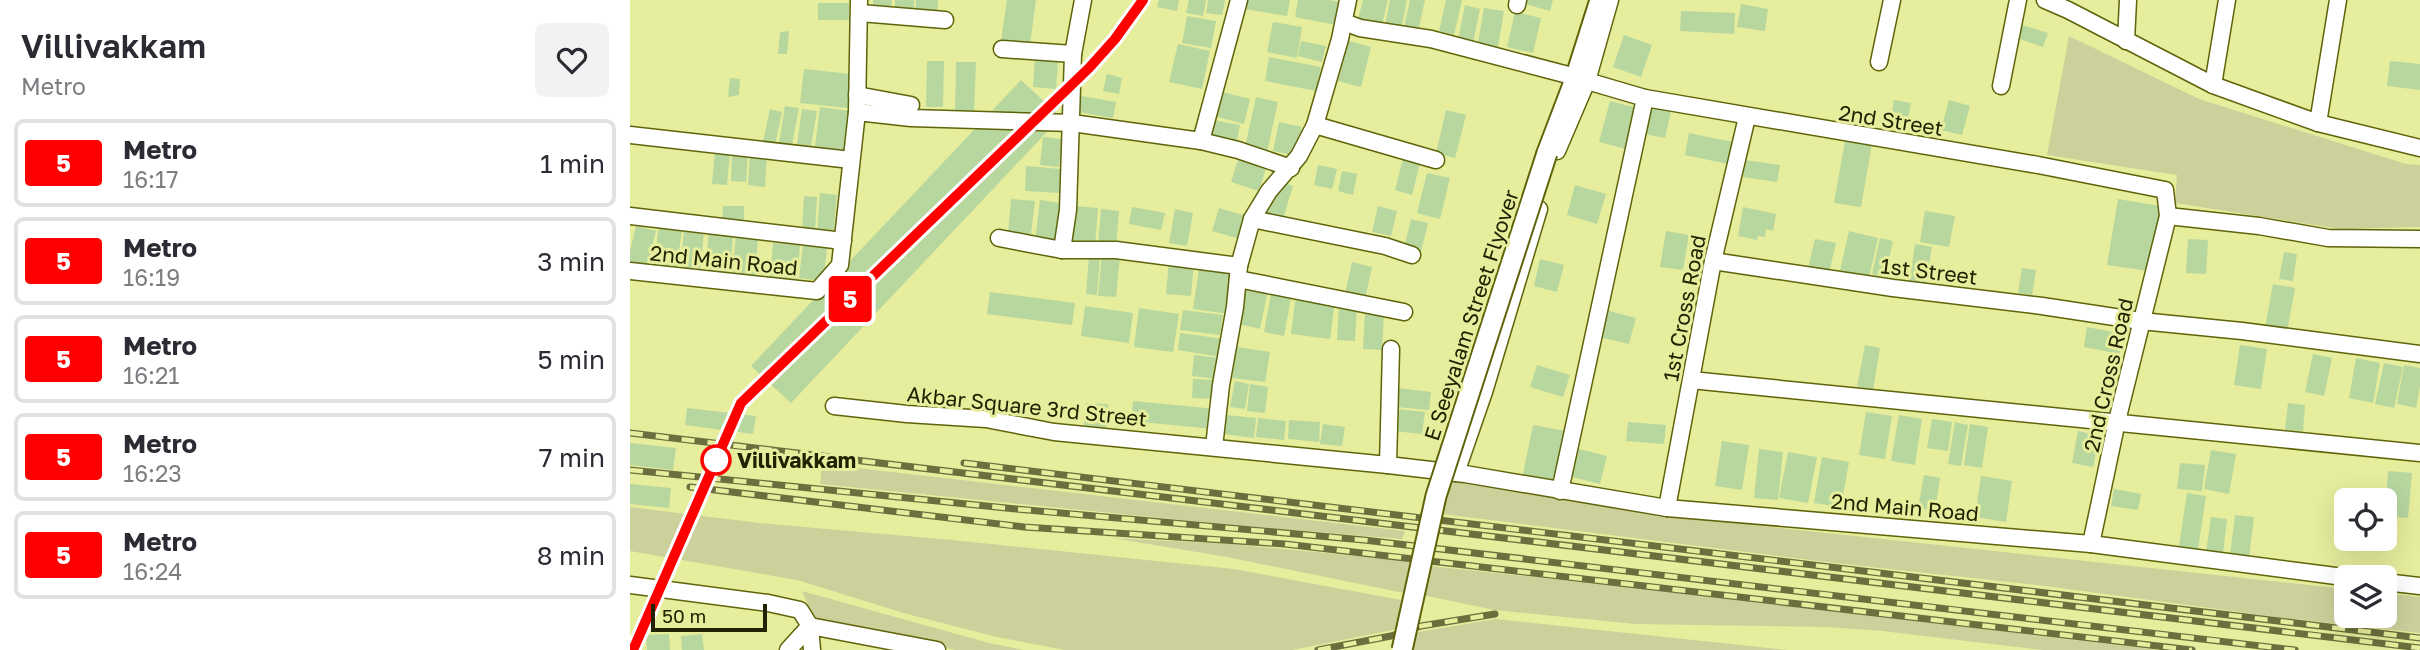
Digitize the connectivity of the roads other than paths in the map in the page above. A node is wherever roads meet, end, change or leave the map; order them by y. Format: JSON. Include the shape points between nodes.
{"nodes":[{"id":1,"x":1083,"y":0,"type":"edge"},
{"id":2,"x":1239,"y":0,"type":"edge"},
{"id":3,"x":1348,"y":0,"type":"edge"},
{"id":4,"x":1590,"y":0,"type":"edge"},
{"id":5,"x":1600,"y":0,"type":"edge"},
{"id":6,"x":1610,"y":0,"type":"edge"},
{"id":7,"x":1892,"y":0,"type":"edge"},
{"id":8,"x":2018,"y":0,"type":"edge"},
{"id":9,"x":2045,"y":0,"type":"edge"},
{"id":10,"x":2128,"y":0,"type":"edge"},
{"id":11,"x":2227,"y":0,"type":"edge"},
{"id":12,"x":2338,"y":0,"type":"edge"},
{"id":13,"x":860,"y":7,"type":"edge"},
{"id":14,"x":945,"y":20,"type":"dead end"},
{"id":15,"x":1344,"y":22,"type":"junction"},
{"id":16,"x":2126,"y":41,"type":"junction"},
{"id":17,"x":1002,"y":50,"type":"dead end"},
{"id":18,"x":1073,"y":54,"type":"junction"},
{"id":19,"x":1879,"y":62,"type":"dead end"},
{"id":20,"x":1568,"y":75,"type":"junction"},
{"id":21,"x":1587,"y":81,"type":"junction"},
{"id":22,"x":2213,"y":85,"type":"junction"},
{"id":23,"x":2001,"y":86,"type":"dead end"},
{"id":24,"x":857,"y":95,"type":"junction"},
{"id":25,"x":1645,"y":98,"type":"junction"},
{"id":26,"x":911,"y":104,"type":"dead end"},
{"id":27,"x":857,"y":112,"type":"junction"},
{"id":28,"x":1747,"y":117,"type":"junction"},
{"id":29,"x":2318,"y":122,"type":"junction"},
{"id":30,"x":1072,"y":123,"type":"junction"},
{"id":31,"x":1315,"y":125,"type":"junction"},
{"id":32,"x":630,"y":135,"type":"edge"},
{"id":33,"x":1200,"y":141,"type":"junction"},
{"id":34,"x":2419,"y":144,"type":"edge"},
{"id":35,"x":851,"y":160,"type":"junction"},
{"id":36,"x":1436,"y":160,"type":"dead end"},
{"id":37,"x":1291,"y":168,"type":"junction"},
{"id":38,"x":630,"y":216,"type":"edge"},
{"id":39,"x":2168,"y":216,"type":"junction"},
{"id":40,"x":1252,"y":219,"type":"junction"},
{"id":41,"x":999,"y":238,"type":"dead end"},
{"id":42,"x":2420,"y":239,"type":"edge"},
{"id":43,"x":843,"y":241,"type":"junction"},
{"id":44,"x":1062,"y":250,"type":"junction"},
{"id":45,"x":1412,"y":255,"type":"dead end"},
{"id":46,"x":1713,"y":261,"type":"junction"},
{"id":47,"x":630,"y":271,"type":"edge"},
{"id":48,"x":1238,"y":273,"type":"junction"},
{"id":49,"x":1404,"y":312,"type":"dead end"},
{"id":50,"x":2141,"y":321,"type":"junction"},
{"id":51,"x":1498,"y":343,"type":"junction"},
{"id":52,"x":1391,"y":349,"type":"dead end"},
{"id":53,"x":2420,"y":354,"type":"edge"},
{"id":54,"x":1691,"y":380,"type":"junction"},
{"id":55,"x":834,"y":406,"type":"dead end"},
{"id":56,"x":2117,"y":421,"type":"junction"},
{"id":57,"x":1214,"y":447,"type":"junction"},
{"id":58,"x":2420,"y":453,"type":"edge"},
{"id":59,"x":1388,"y":465,"type":"junction"},
{"id":60,"x":1456,"y":473,"type":"junction"},
{"id":61,"x":1560,"y":491,"type":"junction"},
{"id":62,"x":1667,"y":508,"type":"junction"},
{"id":63,"x":2091,"y":544,"type":"junction"},
{"id":64,"x":2334,"y":576,"type":"edge"},
{"id":65,"x":2397,"y":583,"type":"edge"},
{"id":66,"x":630,"y":585,"type":"edge"},
{"id":67,"x":2420,"y":586,"type":"edge"},
{"id":68,"x":810,"y":626,"type":"junction"},
{"id":69,"x":788,"y":650,"type":"edge"},
{"id":70,"x":812,"y":650,"type":"edge"},
{"id":71,"x":937,"y":650,"type":"edge"},
{"id":72,"x":1402,"y":650,"type":"edge"}],
"edges":[{"from":1,"to":18,"type":"street"},
{"from":2,"to":33,"type":"street"},
{"from":3,"to":15,"type":"street"},
{"from":4,"to":20,"type":"street"},
{"from":5,"to":72,"type":"main road","name":"E Seeyalam Street Flyover","bridge":true,"via":[[1436,496]]},
{"from":6,"to":21,"type":"street"},
{"from":7,"to":19,"type":"street"},
{"from":8,"to":23,"type":"street"},
{"from":9,"to":16,"type":"street"},
{"from":10,"to":16,"type":"street"},
{"from":11,"to":22,"type":"street"},
{"from":12,"to":29,"type":"street"},
{"from":13,"to":14,"type":"street"},
{"from":13,"to":24,"type":"street"},
{"from":15,"to":20,"type":"street"},
{"from":15,"to":31,"type":"street"},
{"from":16,"to":22,"type":"street"},
{"from":17,"to":18,"type":"street"},
{"from":18,"to":30,"type":"street"},
{"from":20,"to":51,"type":"street","via":[[1482,325]]},
{"from":21,"to":25,"type":"street","name":"2nd Street"},
{"from":21,"to":51,"type":"street","via":[[1552,164]]},
{"from":22,"to":29,"type":"street"},
{"from":24,"to":26,"type":"street"},
{"from":24,"to":27,"type":"street"},
{"from":25,"to":28,"type":"street","name":"2nd Street"},
{"from":25,"to":61,"type":"street"},
{"from":27,"to":30,"type":"street"},
{"from":27,"to":35,"type":"street"},
{"from":28,"to":39,"type":"street","name":"2nd Street","via":[[2165,190]]},
{"from":28,"to":46,"type":"street","name":"1st Cross Road"},
{"from":29,"to":34,"type":"street"},
{"from":30,"to":33,"type":"street"},
{"from":30,"to":44,"type":"street"},
{"from":31,"to":36,"type":"street"},
{"from":31,"to":37,"type":"street"},
{"from":32,"to":35,"type":"street"},
{"from":33,"to":37,"type":"street"},
{"from":35,"to":43,"type":"street"},
{"from":37,"to":40,"type":"street","via":[[1269,191]]},
{"from":38,"to":43,"type":"street"},
{"from":39,"to":42,"type":"street","via":[[2328,238]]},
{"from":39,"to":50,"type":"street","name":"2nd Cross Road"},
{"from":40,"to":45,"type":"street"},
{"from":40,"to":48,"type":"street"},
{"from":41,"to":44,"type":"street"},
{"from":43,"to":47,"type":"street","name":"2nd Main Road","via":[[840,265],[817,291]]},
{"from":44,"to":48,"type":"street","via":[[1116,250]]},
{"from":46,"to":50,"type":"street","name":"1st Street"},
{"from":46,"to":54,"type":"street","name":"1st Cross Road"},
{"from":48,"to":49,"type":"street"},
{"from":48,"to":57,"type":"street"},
{"from":50,"to":53,"type":"street","name":"1st Street"},
{"from":50,"to":56,"type":"street","name":"2nd Cross Road"},
{"from":51,"to":60,"type":"street"},
{"from":52,"to":59,"type":"street"},
{"from":54,"to":56,"type":"street"},
{"from":54,"to":62,"type":"street","name":"1st Cross Road"},
{"from":55,"to":57,"type":"street","name":"Akbar Square 3rd Street"},
{"from":56,"to":58,"type":"street"},
{"from":56,"to":63,"type":"street","name":"2nd Cross Road"},
{"from":57,"to":59,"type":"street","name":"Akbar Square 3rd Street"},
{"from":59,"to":60,"type":"street","name":"Akbar Square 3rd Street"},
{"from":60,"to":61,"type":"street","name":"2nd Main Road"},
{"from":61,"to":62,"type":"street","name":"2nd Main Road"},
{"from":62,"to":63,"type":"street","name":"2nd Main Road"},
{"from":63,"to":64,"type":"street","name":"2nd Main Road"},
{"from":65,"to":67,"type":"street"},
{"from":66,"to":68,"type":"street","via":[[800,610]]},
{"from":68,"to":69,"type":"street"},
{"from":68,"to":70,"type":"street"},
{"from":68,"to":71,"type":"street"}]}
